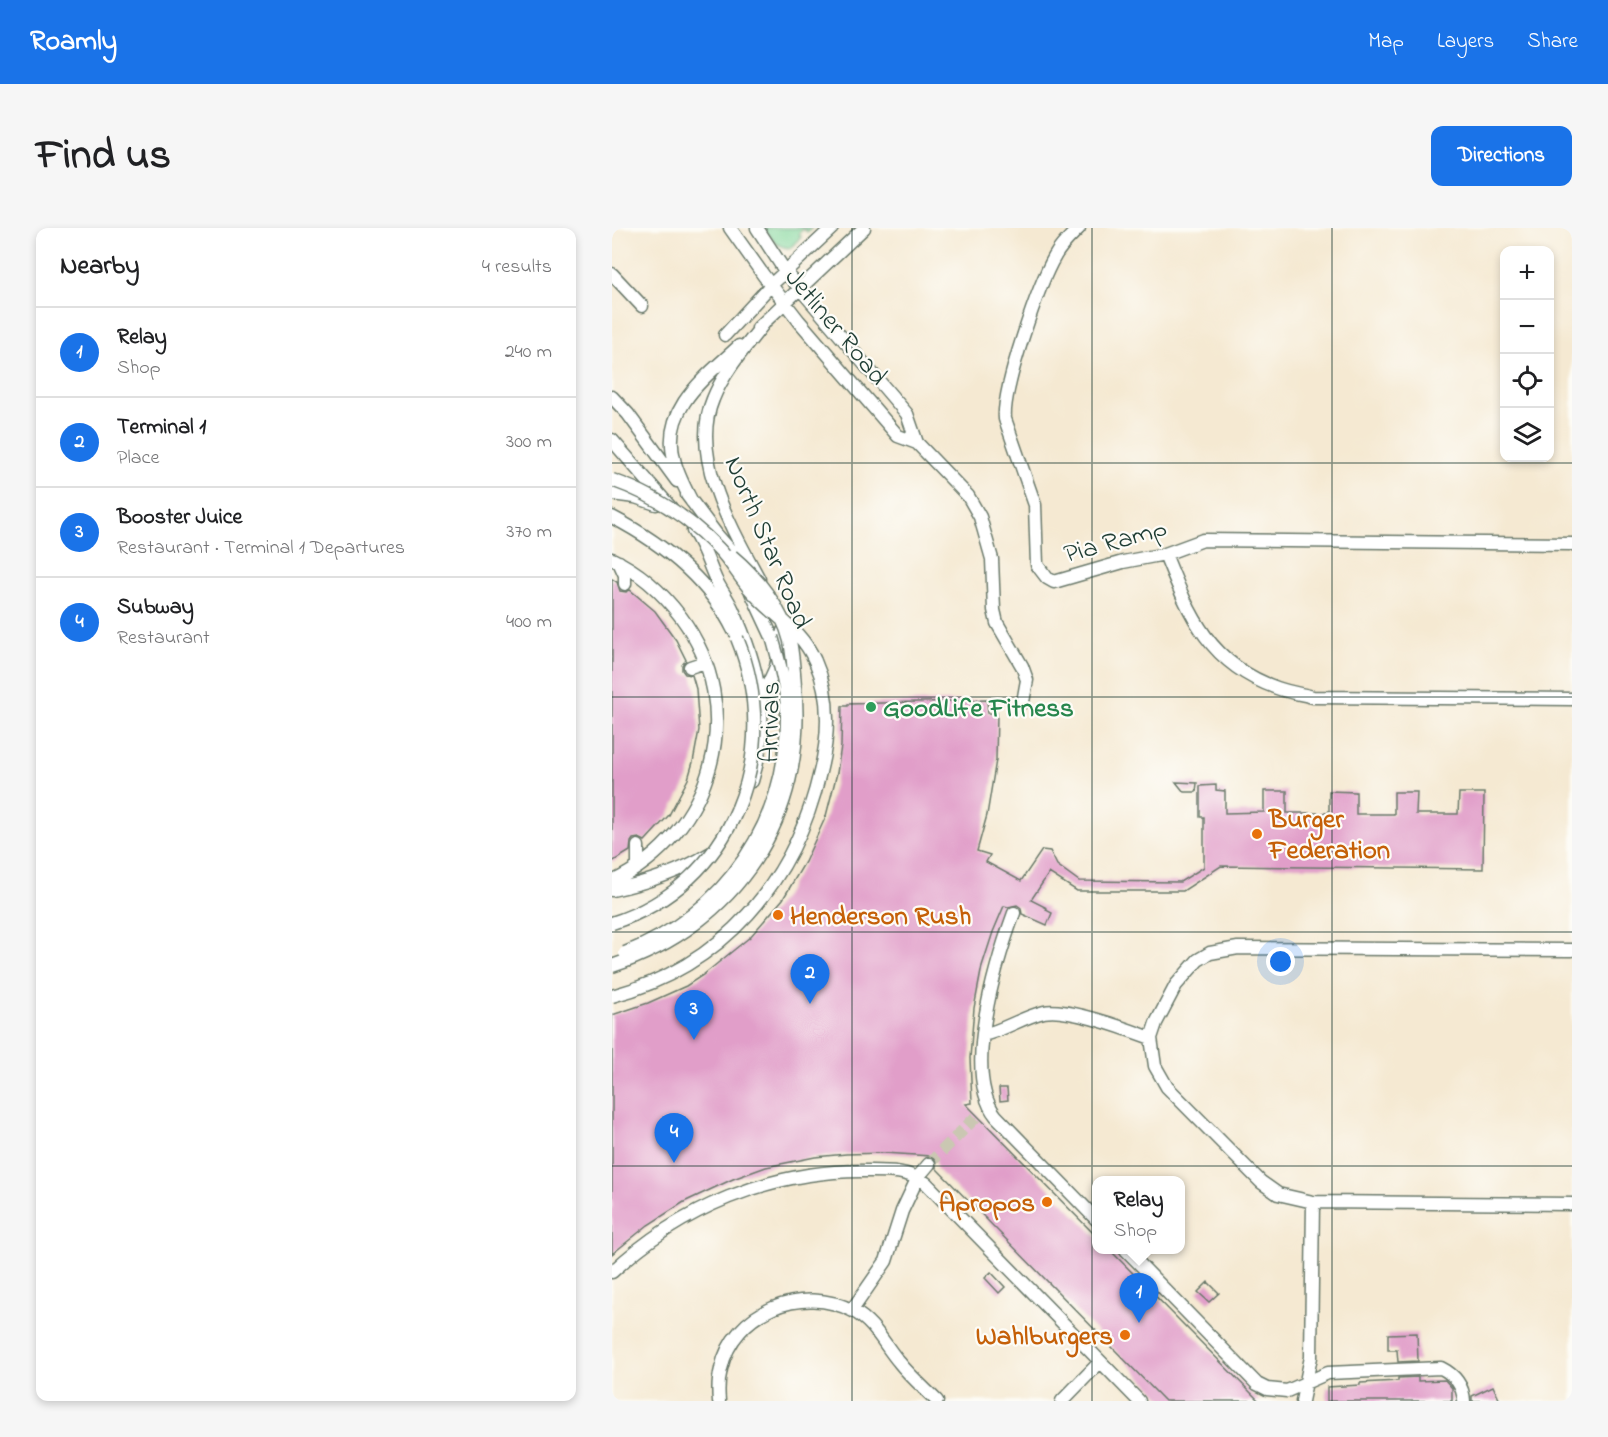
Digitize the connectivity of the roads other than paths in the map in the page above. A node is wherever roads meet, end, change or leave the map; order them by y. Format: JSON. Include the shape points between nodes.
{"nodes":[{"id":1,"x":730,"y":228,"type":"edge"},
{"id":2,"x":757,"y":228,"type":"edge"},
{"id":3,"x":832,"y":228,"type":"edge"},
{"id":4,"x":864,"y":228,"type":"edge"},
{"id":5,"x":1079,"y":228,"type":"edge"},
{"id":6,"x":785,"y":271,"type":"junction"},
{"id":7,"x":612,"y":274,"type":"edge"},
{"id":8,"x":771,"y":285,"type":"junction"},
{"id":9,"x":799,"y":288,"type":"junction"},
{"id":10,"x":785,"y":303,"type":"junction"},
{"id":11,"x":642,"y":306,"type":"dead end"},
{"id":12,"x":764,"y":323,"type":"junction"},
{"id":13,"x":725,"y":335,"type":"dead end"},
{"id":14,"x":612,"y":397,"type":"edge"},
{"id":15,"x":612,"y":440,"type":"edge"},
{"id":16,"x":917,"y":443,"type":"junction"},
{"id":17,"x":612,"y":480,"type":"edge"},
{"id":18,"x":612,"y":489,"type":"edge"},
{"id":19,"x":612,"y":494,"type":"edge"},
{"id":20,"x":692,"y":502,"type":"junction"},
{"id":21,"x":676,"y":513,"type":"junction"},
{"id":22,"x":612,"y":517,"type":"edge"},
{"id":23,"x":612,"y":524,"type":"edge"},
{"id":24,"x":693,"y":531,"type":"junction"},
{"id":25,"x":653,"y":542,"type":"junction"},
{"id":26,"x":1572,"y":544,"type":"edge"},
{"id":27,"x":1166,"y":554,"type":"junction"},
{"id":28,"x":616,"y":561,"type":"edge"},
{"id":29,"x":746,"y":568,"type":"junction"},
{"id":30,"x":625,"y":584,"type":"dead end"},
{"id":31,"x":749,"y":589,"type":"junction"},
{"id":32,"x":769,"y":598,"type":"junction"},
{"id":33,"x":783,"y":631,"type":"junction"},
{"id":34,"x":705,"y":662,"type":"junction"},
{"id":35,"x":690,"y":667,"type":"dead end"},
{"id":36,"x":1572,"y":699,"type":"edge"},
{"id":37,"x":760,"y":702,"type":"junction"},
{"id":38,"x":1023,"y":702,"type":"dead end"},
{"id":39,"x":638,"y":846,"type":"dead end"},
{"id":40,"x":719,"y":847,"type":"junction"},
{"id":41,"x":638,"y":866,"type":"junction"},
{"id":42,"x":612,"y":882,"type":"edge"},
{"id":43,"x":612,"y":890,"type":"edge"},
{"id":44,"x":1014,"y":912,"type":"dead end"},
{"id":45,"x":612,"y":925,"type":"edge"},
{"id":46,"x":1572,"y":950,"type":"edge"},
{"id":47,"x":612,"y":957,"type":"edge"},
{"id":48,"x":612,"y":965,"type":"edge"},
{"id":49,"x":612,"y":996,"type":"edge"},
{"id":50,"x":983,"y":1035,"type":"junction"},
{"id":51,"x":1151,"y":1038,"type":"junction"},
{"id":52,"x":929,"y":1164,"type":"tunnel mouth"},
{"id":53,"x":918,"y":1177,"type":"junction"},
{"id":54,"x":1313,"y":1202,"type":"junction"},
{"id":55,"x":1572,"y":1204,"type":"edge"},
{"id":56,"x":1092,"y":1215,"type":"edge"},
{"id":57,"x":1130,"y":1254,"type":"edge"},
{"id":58,"x":612,"y":1272,"type":"edge"},
{"id":59,"x":852,"y":1310,"type":"junction"},
{"id":60,"x":1101,"y":1362,"type":"junction"},
{"id":61,"x":1305,"y":1383,"type":"junction"},
{"id":62,"x":1257,"y":1384,"type":"junction"},
{"id":63,"x":719,"y":1401,"type":"edge"},
{"id":64,"x":937,"y":1401,"type":"edge"},
{"id":65,"x":1062,"y":1401,"type":"edge"},
{"id":66,"x":1139,"y":1401,"type":"edge"},
{"id":67,"x":1274,"y":1401,"type":"edge"},
{"id":68,"x":1302,"y":1401,"type":"edge"},
{"id":69,"x":1464,"y":1401,"type":"edge"}],
"edges":[{"from":1,"to":8,"type":"street","name":"Jetliner Road"},
{"from":2,"to":6,"type":"street","name":"Jetliner Road"},
{"from":3,"to":6,"type":"street"},
{"from":4,"to":9,"type":"street"},
{"from":5,"to":27,"type":"street","name":"Pia Ramp","via":[[1060,247],[1043,281],[1004,409],[1035,504],[1037,565],[1054,582]]},
{"from":6,"to":8,"type":"street"},
{"from":6,"to":9,"type":"street","name":"Jetliner Road"},
{"from":7,"to":11,"type":"street"},
{"from":8,"to":10,"type":"street","name":"Jetliner Road"},
{"from":8,"to":13,"type":"street"},
{"from":9,"to":10,"type":"street"},
{"from":9,"to":16,"type":"street","name":"Jetliner Road","via":[[907,414]]},
{"from":10,"to":12,"type":"street"},
{"from":10,"to":16,"type":"street","name":"Jetliner Road","via":[[898,436]]},
{"from":12,"to":20,"type":"street","via":[[687,396],[677,413],[672,453]]},
{"from":12,"to":32,"type":"street","name":"North Star Road","via":[[719,385],[704,431],[714,482]]},
{"from":14,"to":20,"type":"street"},
{"from":15,"to":24,"type":"street"},
{"from":16,"to":38,"type":"street","name":"Jetliner Road","via":[[968,496],[980,517],[992,559],[997,623],[1027,681]]},
{"from":17,"to":21,"type":"street","bridge":true},
{"from":18,"to":29,"type":"street","name":"Arrivals","bridge":true,"via":[[673,508]]},
{"from":19,"to":21,"type":"street","bridge":true,"via":[[635,497]]},
{"from":20,"to":29,"type":"street","bridge":true},
{"from":21,"to":31,"type":"street","bridge":true,"via":[[718,549]]},
{"from":22,"to":25,"type":"street"},
{"from":23,"to":25,"type":"street"},
{"from":24,"to":32,"type":"street"},
{"from":24,"to":37,"type":"street","via":[[747,641]]},
{"from":25,"to":45,"type":"street","name":"Arrivals","bridge":true,"via":[[700,582],[734,630],[750,680],[755,738],[751,770],[734,816],[718,844],[699,868],[659,902]]},
{"from":26,"to":27,"type":"street","name":"Pia Ramp","via":[[1203,540]]},
{"from":27,"to":36,"type":"street","via":[[1186,605],[1204,636],[1231,664],[1278,689],[1313,697]]},
{"from":28,"to":30,"type":"street","via":[[625,575]]},
{"from":28,"to":34,"type":"street","via":[[650,582],[672,606],[688,627]]},
{"from":29,"to":48,"type":"street","name":"Arrivals","bridge":true,"via":[[772,601],[789,638],[797,739],[784,801],[754,862],[723,900],[664,945]]},
{"from":31,"to":47,"type":"street","bridge":true,"via":[[772,637],[783,679],[787,711],[785,756],[778,789],[755,842],[708,903],[657,938]]},
{"from":31,"to":49,"type":"street","bridge":true,"via":[[798,634],[821,675],[827,708],[826,738],[811,810],[782,871],[723,940],[682,968],[643,987]]},
{"from":32,"to":33,"type":"street","name":"North Star Road"},
{"from":33,"to":37,"type":"street","via":[[770,686]]},
{"from":33,"to":48,"type":"street","name":"North Star Road","via":[[792,672],[795,741],[788,782],[772,827],[744,872],[708,911],[666,942]]},
{"from":34,"to":35,"type":"street"},
{"from":34,"to":41,"type":"street","via":[[713,688],[716,723],[706,782],[674,836]]},
{"from":37,"to":40,"type":"street","via":[[758,760],[737,816]]},
{"from":39,"to":41,"type":"street"},
{"from":40,"to":43,"type":"street","via":[[684,868]]},
{"from":40,"to":45,"type":"street","via":[[670,898],[638,917]]},
{"from":41,"to":42,"type":"street"},
{"from":44,"to":50,"type":"street","via":[[988,994]]},
{"from":46,"to":51,"type":"street","via":[[1221,950],[1198,960],[1187,970],[1165,1004]]},
{"from":50,"to":51,"type":"street","via":[[1054,1011]]},
{"from":50,"to":56,"type":"street","via":[[984,1111]]},
{"from":51,"to":54,"type":"street","via":[[1155,1066],[1167,1087],[1246,1168],[1278,1194]]},
{"from":52,"to":53,"type":"street"},
{"from":53,"to":58,"type":"street","via":[[888,1171],[853,1171],[782,1178],[708,1206],[671,1226]]},
{"from":53,"to":59,"type":"street","via":[[898,1220],[886,1261]]},
{"from":53,"to":60,"type":"street"},
{"from":54,"to":55,"type":"street"},
{"from":54,"to":61,"type":"street","via":[[1311,1357]]},
{"from":57,"to":62,"type":"street"},
{"from":59,"to":63,"type":"street","via":[[814,1300],[784,1303],[762,1313],[741,1331],[725,1355],[718,1384]]},
{"from":59,"to":64,"type":"street","via":[[872,1325],[904,1368]]},
{"from":60,"to":65,"type":"street"},
{"from":60,"to":66,"type":"street"},
{"from":61,"to":62,"type":"street","via":[[1287,1391]]},
{"from":61,"to":68,"type":"street"},
{"from":61,"to":69,"type":"street","via":[[1328,1373],[1441,1368],[1459,1382]]},
{"from":62,"to":67,"type":"street"}]}
